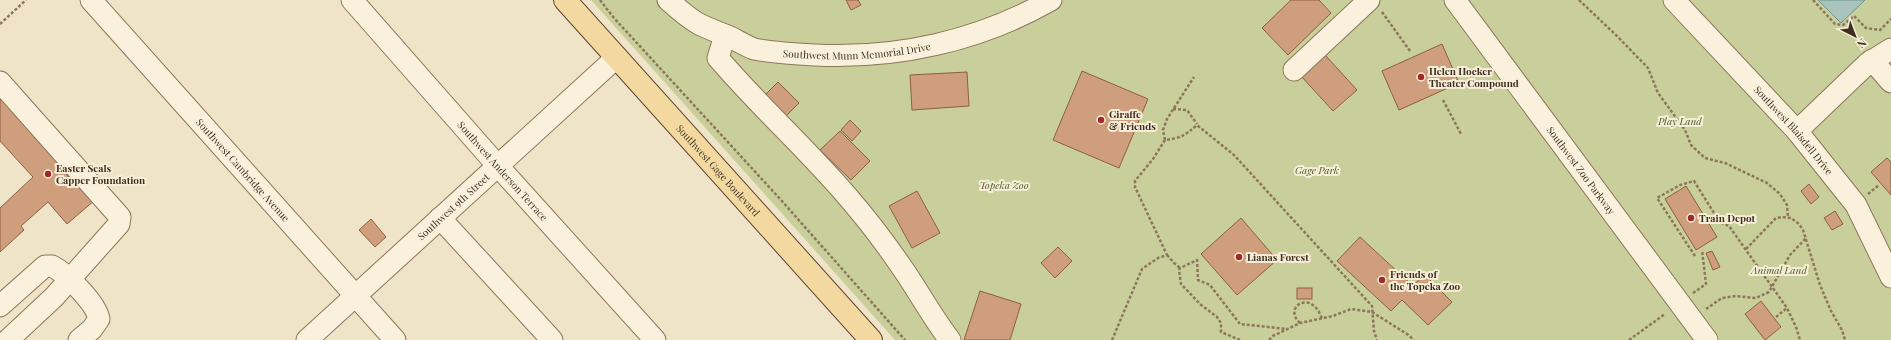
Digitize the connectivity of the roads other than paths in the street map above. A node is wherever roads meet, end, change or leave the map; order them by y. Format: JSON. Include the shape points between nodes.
{"nodes":[{"id":1,"x":91,"y":0,"type":"edge"},
{"id":2,"x":352,"y":0,"type":"edge"},
{"id":3,"x":565,"y":0,"type":"edge"},
{"id":4,"x":668,"y":0,"type":"edge"},
{"id":5,"x":1051,"y":0,"type":"edge"},
{"id":6,"x":1455,"y":0,"type":"edge"},
{"id":7,"x":1674,"y":0,"type":"edge"},
{"id":8,"x":1373,"y":3,"type":"edge"},
{"id":9,"x":725,"y":36,"type":"junction"},
{"id":10,"x":1891,"y":48,"type":"edge"},
{"id":11,"x":617,"y":57,"type":"junction"},
{"id":12,"x":1872,"y":60,"type":"junction"},
{"id":13,"x":1294,"y":70,"type":"dead end"},
{"id":14,"x":0,"y":82,"type":"edge"},
{"id":15,"x":1891,"y":82,"type":"edge"},
{"id":16,"x":1797,"y":131,"type":"junction"},
{"id":17,"x":498,"y":165,"type":"junction"},
{"id":18,"x":440,"y":218,"type":"junction"},
{"id":19,"x":1891,"y":277,"type":"edge"},
{"id":20,"x":69,"y":279,"type":"junction"},
{"id":21,"x":356,"y":296,"type":"junction"},
{"id":22,"x":0,"y":306,"type":"edge"},
{"id":23,"x":8,"y":340,"type":"edge"},
{"id":24,"x":79,"y":340,"type":"edge"},
{"id":25,"x":307,"y":340,"type":"edge"},
{"id":26,"x":396,"y":340,"type":"edge"},
{"id":27,"x":552,"y":340,"type":"edge"},
{"id":28,"x":655,"y":340,"type":"edge"},
{"id":29,"x":871,"y":340,"type":"edge"},
{"id":30,"x":950,"y":340,"type":"edge"},
{"id":31,"x":1707,"y":340,"type":"edge"}],
"edges":[{"from":1,"to":21,"type":"street","name":"Southwest Cambridge Avenue"},
{"from":2,"to":17,"type":"street","name":"Southwest Anderson Terrace"},
{"from":3,"to":11,"type":"main road","name":"Southwest Gage Boulevard"},
{"from":4,"to":9,"type":"street","name":"Southwest Munn Memorial Drive","via":[[698,24]]},
{"from":5,"to":9,"type":"street","name":"Southwest Munn Memorial Drive","via":[[996,27],[964,37],[922,48],[878,54],[828,56],[778,52],[754,48]]},
{"from":6,"to":31,"type":"street","name":"Southwest Zoo Parkway"},
{"from":7,"to":16,"type":"street","name":"Southwest Blaisdell Drive"},
{"from":8,"to":13,"type":"street"},
{"from":9,"to":30,"type":"street","via":[[718,58],[848,197],[902,268]]},
{"from":10,"to":12,"type":"street"},
{"from":11,"to":17,"type":"street","name":"Southwest 9th Street"},
{"from":11,"to":29,"type":"main road","name":"Southwest Gage Boulevard"},
{"from":12,"to":15,"type":"street"},
{"from":12,"to":16,"type":"street"},
{"from":14,"to":20,"type":"street","via":[[120,217],[119,224]]},
{"from":16,"to":19,"type":"street","name":"Southwest Blaisdell Drive","via":[[1856,205]]},
{"from":17,"to":18,"type":"street","name":"Southwest 9th Street"},
{"from":17,"to":28,"type":"street","name":"Southwest Anderson Terrace"},
{"from":18,"to":21,"type":"street","name":"Southwest 9th Street"},
{"from":18,"to":27,"type":"street"},
{"from":20,"to":22,"type":"street","via":[[58,269],[45,266]]},
{"from":20,"to":23,"type":"street","via":[[54,297]]},
{"from":20,"to":24,"type":"street","via":[[97,311],[99,319]]},
{"from":21,"to":25,"type":"street","name":"Southwest 9th Street"},
{"from":21,"to":26,"type":"street","name":"Southwest Cambridge Avenue"}]}
